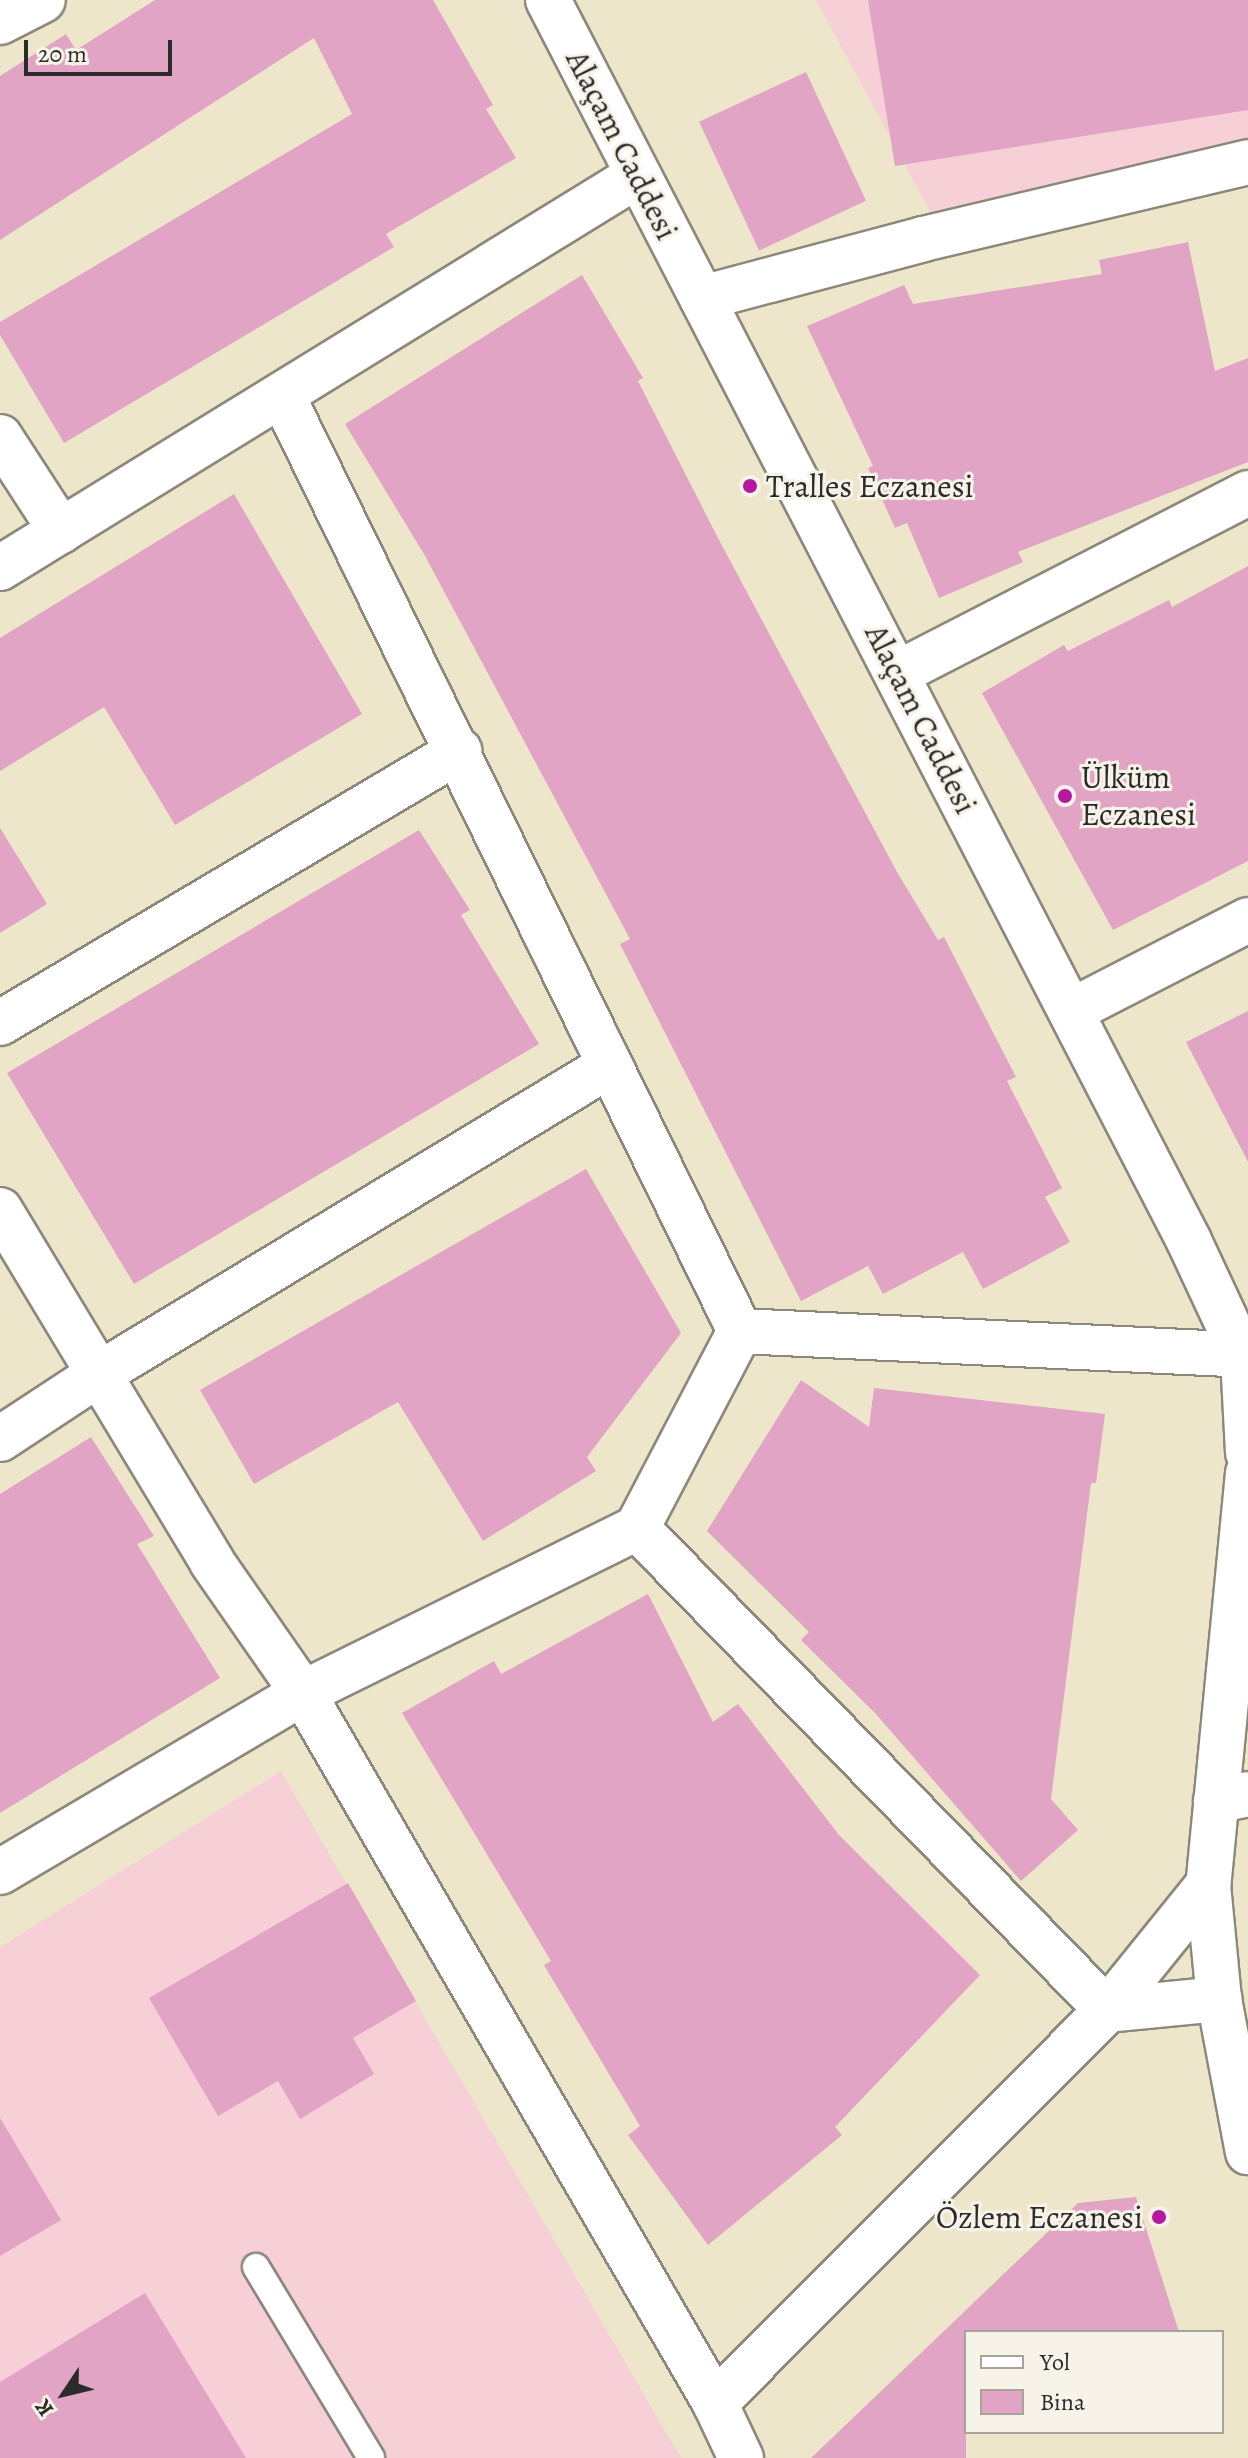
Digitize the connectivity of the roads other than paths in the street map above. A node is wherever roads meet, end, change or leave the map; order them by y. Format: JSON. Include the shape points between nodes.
{"nodes":[{"id":1,"x":43,"y":0,"type":"edge"},
{"id":2,"x":548,"y":0,"type":"edge"},
{"id":3,"x":0,"y":22,"type":"edge"},
{"id":4,"x":1248,"y":162,"type":"edge"},
{"id":5,"x":638,"y":175,"type":"junction"},
{"id":6,"x":702,"y":298,"type":"junction"},
{"id":7,"x":283,"y":397,"type":"junction"},
{"id":8,"x":0,"y":437,"type":"edge"},
{"id":9,"x":1248,"y":493,"type":"edge"},
{"id":10,"x":61,"y":531,"type":"junction"},
{"id":11,"x":0,"y":568,"type":"edge"},
{"id":12,"x":898,"y":673,"type":"junction"},
{"id":13,"x":459,"y":751,"type":"junction"},
{"id":14,"x":1248,"y":920,"type":"edge"},
{"id":15,"x":1071,"y":1011,"type":"junction"},
{"id":16,"x":0,"y":1023,"type":"edge"},
{"id":17,"x":610,"y":1065,"type":"junction"},
{"id":18,"x":0,"y":1210,"type":"edge"},
{"id":19,"x":740,"y":1331,"type":"junction"},
{"id":20,"x":1246,"y":1356,"type":"edge"},
{"id":21,"x":99,"y":1374,"type":"junction"},
{"id":22,"x":0,"y":1439,"type":"edge"},
{"id":23,"x":1248,"y":1453,"type":"edge"},
{"id":24,"x":1248,"y":1473,"type":"edge"},
{"id":25,"x":637,"y":1528,"type":"junction"},
{"id":26,"x":303,"y":1693,"type":"junction"},
{"id":27,"x":1232,"y":1798,"type":"edge"},
{"id":28,"x":0,"y":1872,"type":"edge"},
{"id":29,"x":1208,"y":1885,"type":"junction"},
{"id":30,"x":1219,"y":1999,"type":"junction"},
{"id":31,"x":1107,"y":2010,"type":"junction"},
{"id":32,"x":1248,"y":2152,"type":"edge"},
{"id":33,"x":256,"y":2267,"type":"dead end"},
{"id":34,"x":715,"y":2403,"type":"junction"},
{"id":35,"x":371,"y":2458,"type":"edge"},
{"id":36,"x":741,"y":2458,"type":"edge"}],
"edges":[{"from":1,"to":3,"type":"street"},
{"from":2,"to":5,"type":"street","name":"Alaçam Caddesi"},
{"from":4,"to":6,"type":"street"},
{"from":5,"to":6,"type":"street","name":"Alaçam Caddesi"},
{"from":5,"to":7,"type":"street"},
{"from":6,"to":12,"type":"street","name":"Alaçam Caddesi"},
{"from":7,"to":10,"type":"street"},
{"from":7,"to":13,"type":"street"},
{"from":8,"to":10,"type":"street"},
{"from":9,"to":12,"type":"street"},
{"from":10,"to":11,"type":"street"},
{"from":12,"to":15,"type":"street","name":"Alaçam Caddesi"},
{"from":13,"to":16,"type":"street"},
{"from":13,"to":17,"type":"street"},
{"from":14,"to":15,"type":"street"},
{"from":15,"to":20,"type":"street","name":"Alaçam Caddesi"},
{"from":17,"to":19,"type":"street"},
{"from":17,"to":21,"type":"street"},
{"from":18,"to":21,"type":"street"},
{"from":19,"to":20,"type":"street"},
{"from":19,"to":25,"type":"street"},
{"from":20,"to":23,"type":"street","name":"Alaçam Caddesi"},
{"from":21,"to":22,"type":"street"},
{"from":21,"to":26,"type":"street","via":[[212,1562]]},
{"from":24,"to":27,"type":"street"},
{"from":25,"to":26,"type":"street"},
{"from":25,"to":31,"type":"street"},
{"from":26,"to":28,"type":"street"},
{"from":26,"to":34,"type":"street"},
{"from":27,"to":29,"type":"street"},
{"from":29,"to":30,"type":"street"},
{"from":29,"to":31,"type":"street"},
{"from":30,"to":31,"type":"street"},
{"from":30,"to":32,"type":"street"},
{"from":31,"to":34,"type":"street"},
{"from":33,"to":35,"type":"lane"},
{"from":34,"to":36,"type":"street"}]}
